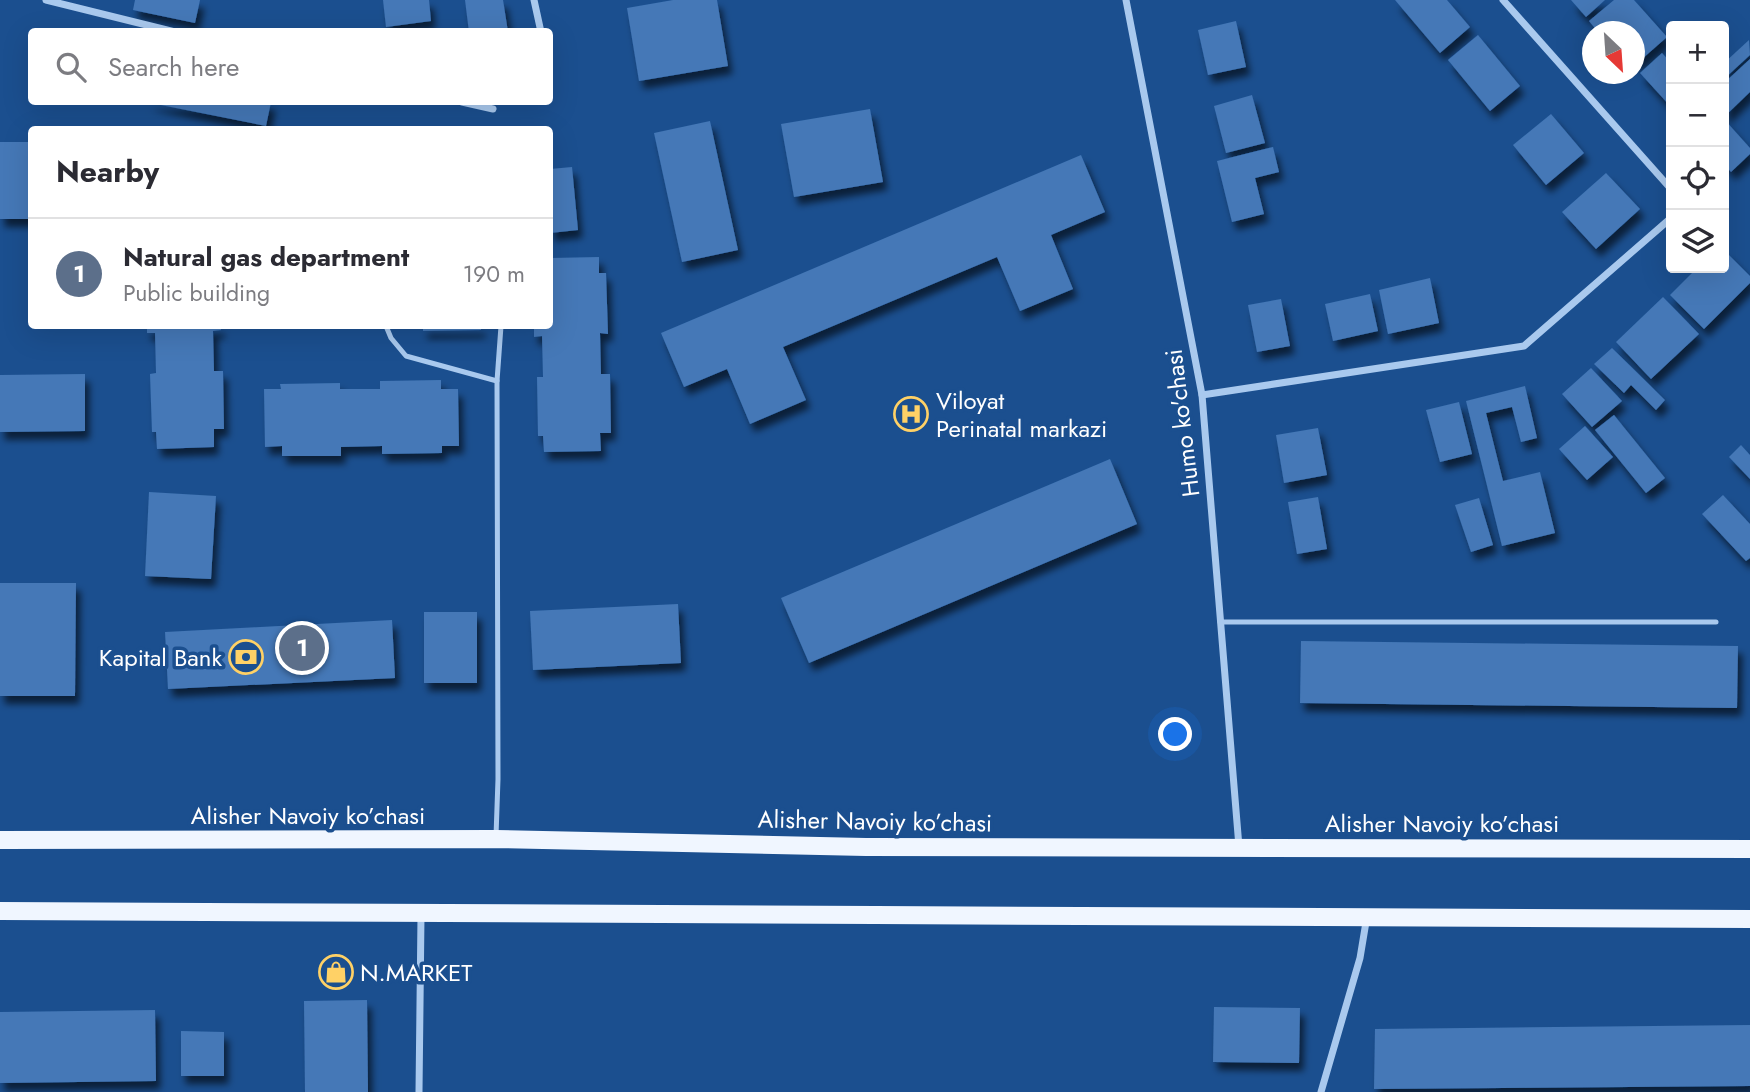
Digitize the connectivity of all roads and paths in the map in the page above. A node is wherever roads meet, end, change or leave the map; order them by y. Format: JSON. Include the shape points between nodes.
{"nodes":[{"id":1,"x":46,"y":0,"type":"edge"},
{"id":2,"x":534,"y":0,"type":"edge"},
{"id":3,"x":1126,"y":0,"type":"edge"},
{"id":4,"x":1503,"y":0,"type":"edge"},
{"id":5,"x":159,"y":28,"type":"edge"},
{"id":6,"x":540,"y":28,"type":"edge"},
{"id":7,"x":475,"y":105,"type":"edge"},
{"id":8,"x":493,"y":109,"type":"dead end"},
{"id":9,"x":1666,"y":183,"type":"edge"},
{"id":10,"x":1666,"y":222,"type":"edge"},
{"id":11,"x":387,"y":329,"type":"edge"},
{"id":12,"x":501,"y":329,"type":"edge"},
{"id":13,"x":497,"y":381,"type":"junction"},
{"id":14,"x":1202,"y":395,"type":"junction"},
{"id":15,"x":1220,"y":622,"type":"junction"},
{"id":16,"x":1716,"y":622,"type":"dead end"},
{"id":17,"x":496,"y":839,"type":"junction"},
{"id":18,"x":0,"y":840,"type":"edge"},
{"id":19,"x":1239,"y":847,"type":"junction"},
{"id":20,"x":1750,"y":849,"type":"edge"},
{"id":21,"x":0,"y":911,"type":"edge"},
{"id":22,"x":421,"y":915,"type":"junction"},
{"id":23,"x":1367,"y":915,"type":"junction"},
{"id":24,"x":1750,"y":919,"type":"edge"},
{"id":25,"x":419,"y":1092,"type":"edge"},
{"id":26,"x":1321,"y":1092,"type":"edge"}],
"edges":[{"from":1,"to":5,"type":"street"},
{"from":2,"to":6,"type":"street"},
{"from":3,"to":14,"type":"street","name":"Humo ko'chasi"},
{"from":4,"to":9,"type":"street"},
{"from":7,"to":8,"type":"street"},
{"from":10,"to":14,"type":"street","via":[[1524,346]]},
{"from":11,"to":13,"type":"lane","via":[[406,356]]},
{"from":12,"to":13,"type":"lane"},
{"from":13,"to":17,"type":"lane"},
{"from":14,"to":15,"type":"street","name":"Humo ko'chasi"},
{"from":15,"to":16,"type":"lane"},
{"from":15,"to":19,"type":"street","name":"Humo ko'chasi"},
{"from":17,"to":18,"type":"main road","name":"Alisher Navoiy ko’chasi"},
{"from":17,"to":19,"type":"main road","name":"Alisher Navoiy ko’chasi","via":[[866,847]]},
{"from":19,"to":20,"type":"main road","name":"Alisher Navoiy ko’chasi"},
{"from":21,"to":22,"type":"main road"},
{"from":22,"to":23,"type":"main road"},
{"from":22,"to":25,"type":"street"},
{"from":23,"to":24,"type":"main road"},
{"from":23,"to":26,"type":"street","via":[[1360,958]]}]}
